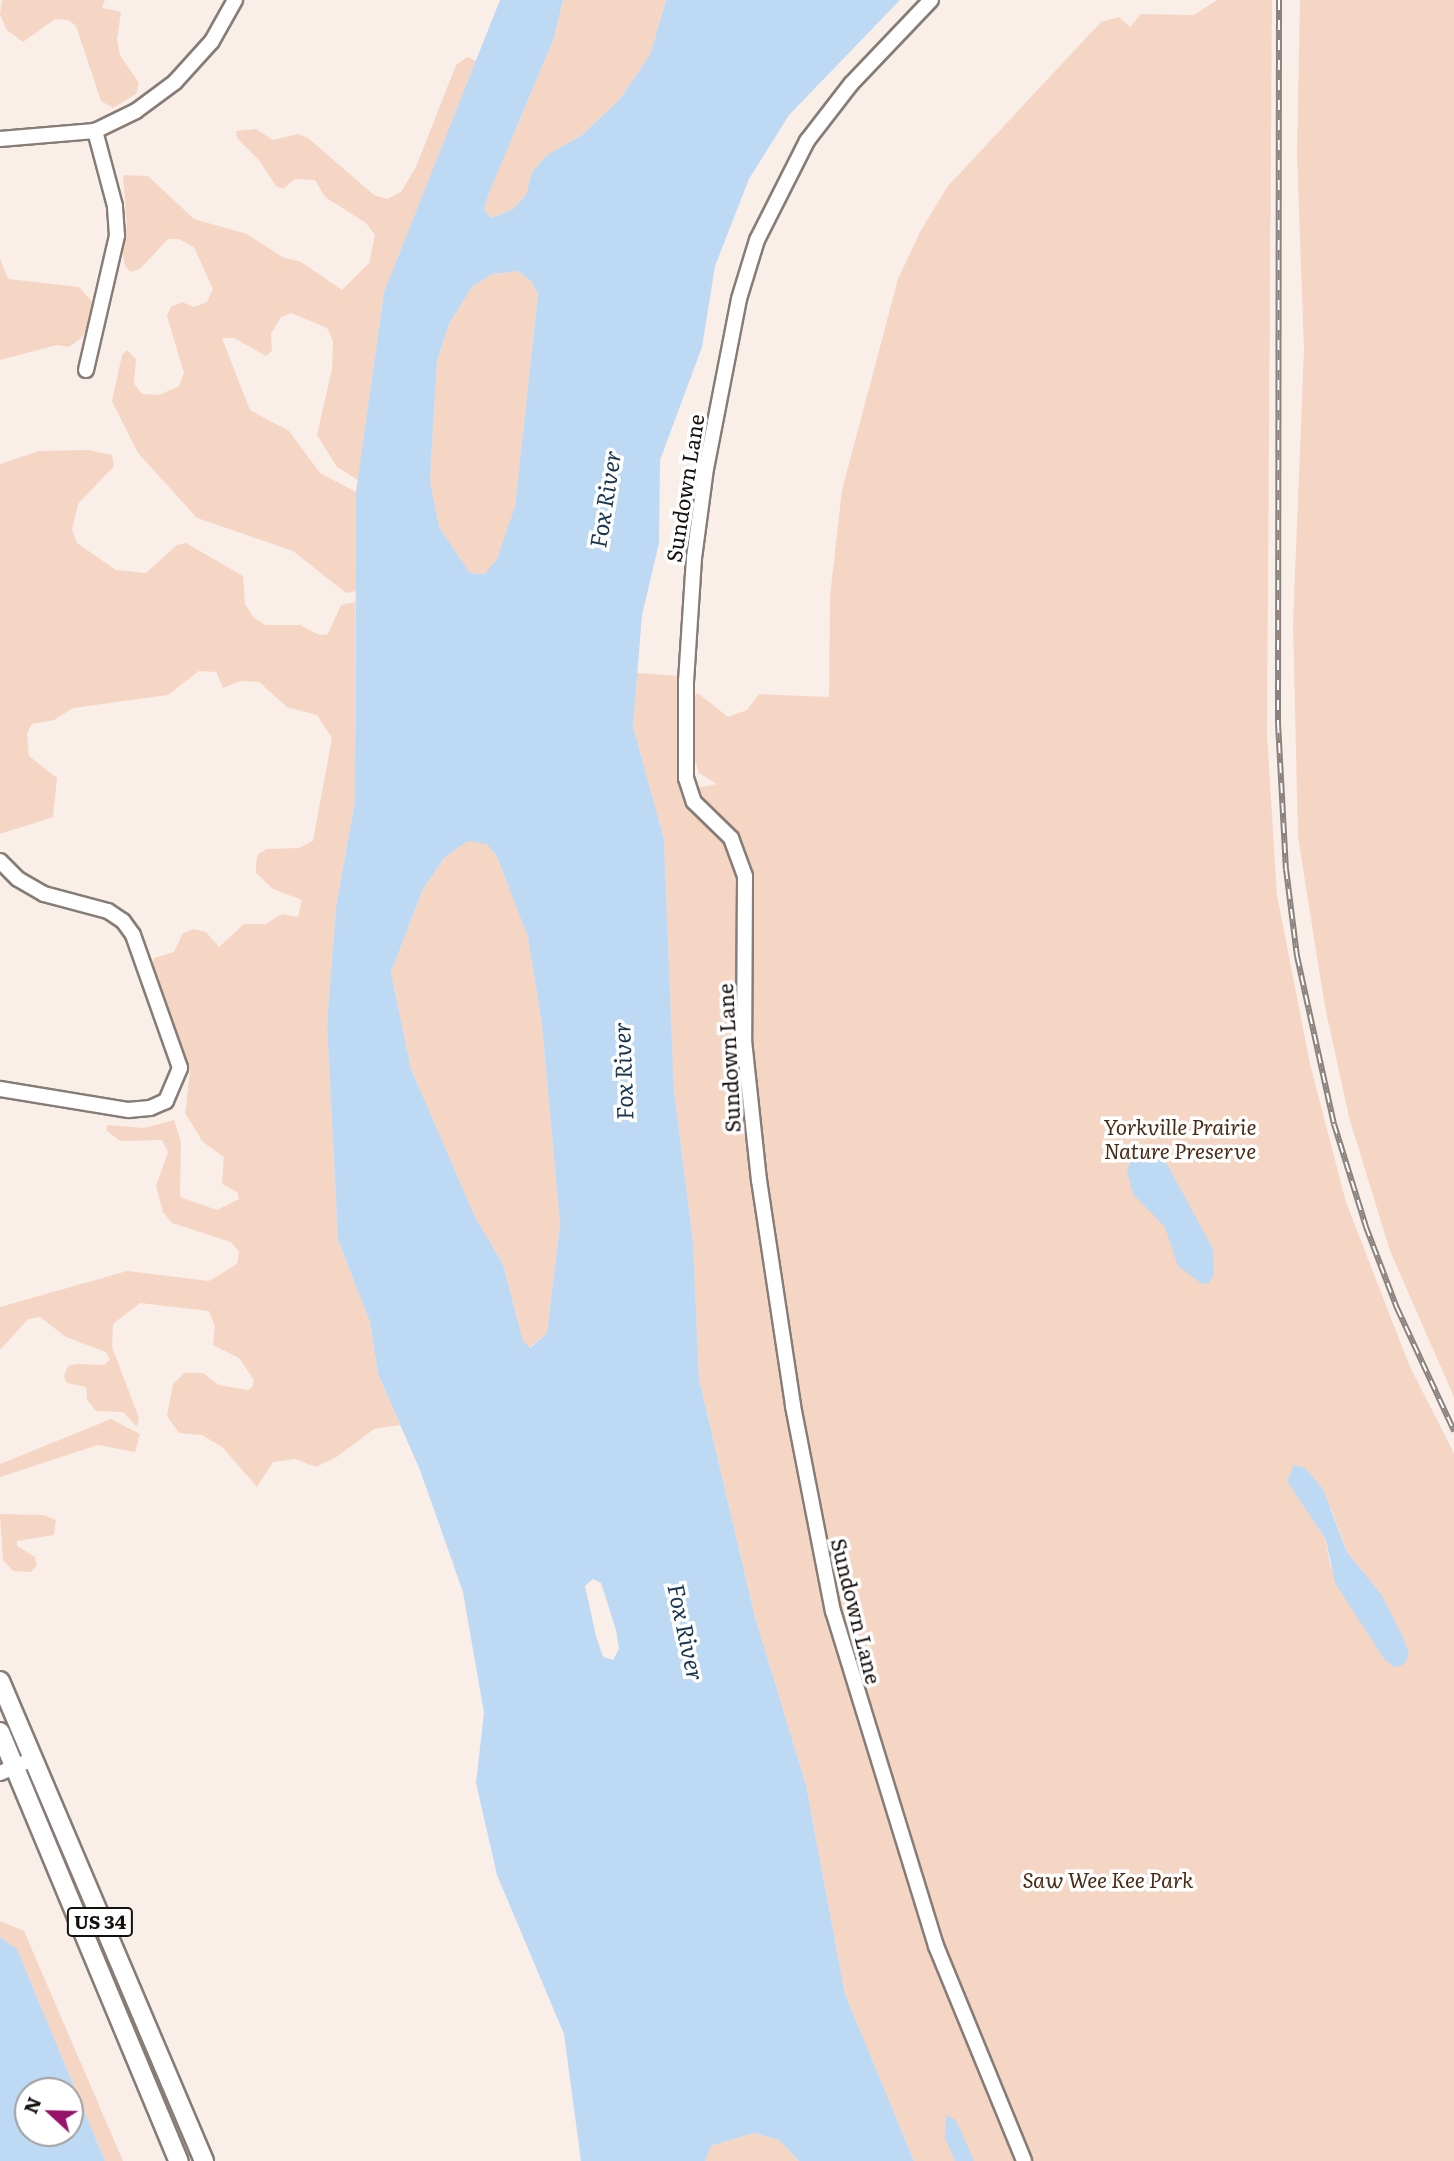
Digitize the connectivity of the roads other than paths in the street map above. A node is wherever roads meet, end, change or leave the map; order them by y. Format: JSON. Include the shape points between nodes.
{"nodes":[{"id":1,"x":235,"y":0,"type":"edge"},
{"id":2,"x":931,"y":0,"type":"edge"},
{"id":3,"x":95,"y":131,"type":"junction"},
{"id":4,"x":0,"y":139,"type":"edge"},
{"id":5,"x":86,"y":370,"type":"dead end"},
{"id":6,"x":0,"y":861,"type":"edge"},
{"id":7,"x":0,"y":1089,"type":"edge"},
{"id":8,"x":0,"y":1681,"type":"edge"},
{"id":9,"x":0,"y":1732,"type":"edge"},
{"id":10,"x":15,"y":1766,"type":"edge"},
{"id":11,"x":179,"y":2161,"type":"edge"},
{"id":12,"x":204,"y":2161,"type":"edge"},
{"id":13,"x":1024,"y":2161,"type":"edge"}],
"edges":[{"from":1,"to":3,"type":"street","via":[[212,41],[176,82],[136,111]]},
{"from":2,"to":13,"type":"street","name":"Sundown Lane","via":[[851,84],[807,141],[780,186],[757,240],[736,312],[694,558],[686,778],[694,802],[731,838],[746,876],[744,1040],[759,1180],[793,1406],[834,1611],[936,1946]]},
{"from":3,"to":4,"type":"street"},
{"from":3,"to":5,"type":"street","via":[[115,206],[117,236]]},
{"from":6,"to":7,"type":"street","via":[[18,879],[44,894],[108,911],[123,920],[133,935],[180,1068],[166,1101],[150,1108],[128,1110]]},
{"from":8,"to":10,"type":"main road","number":"US 34"},
{"from":9,"to":10,"type":"main road","number":"US 34"},
{"from":10,"to":11,"type":"main road","number":"US 34"},
{"from":10,"to":12,"type":"main road","number":"US 34"}]}
